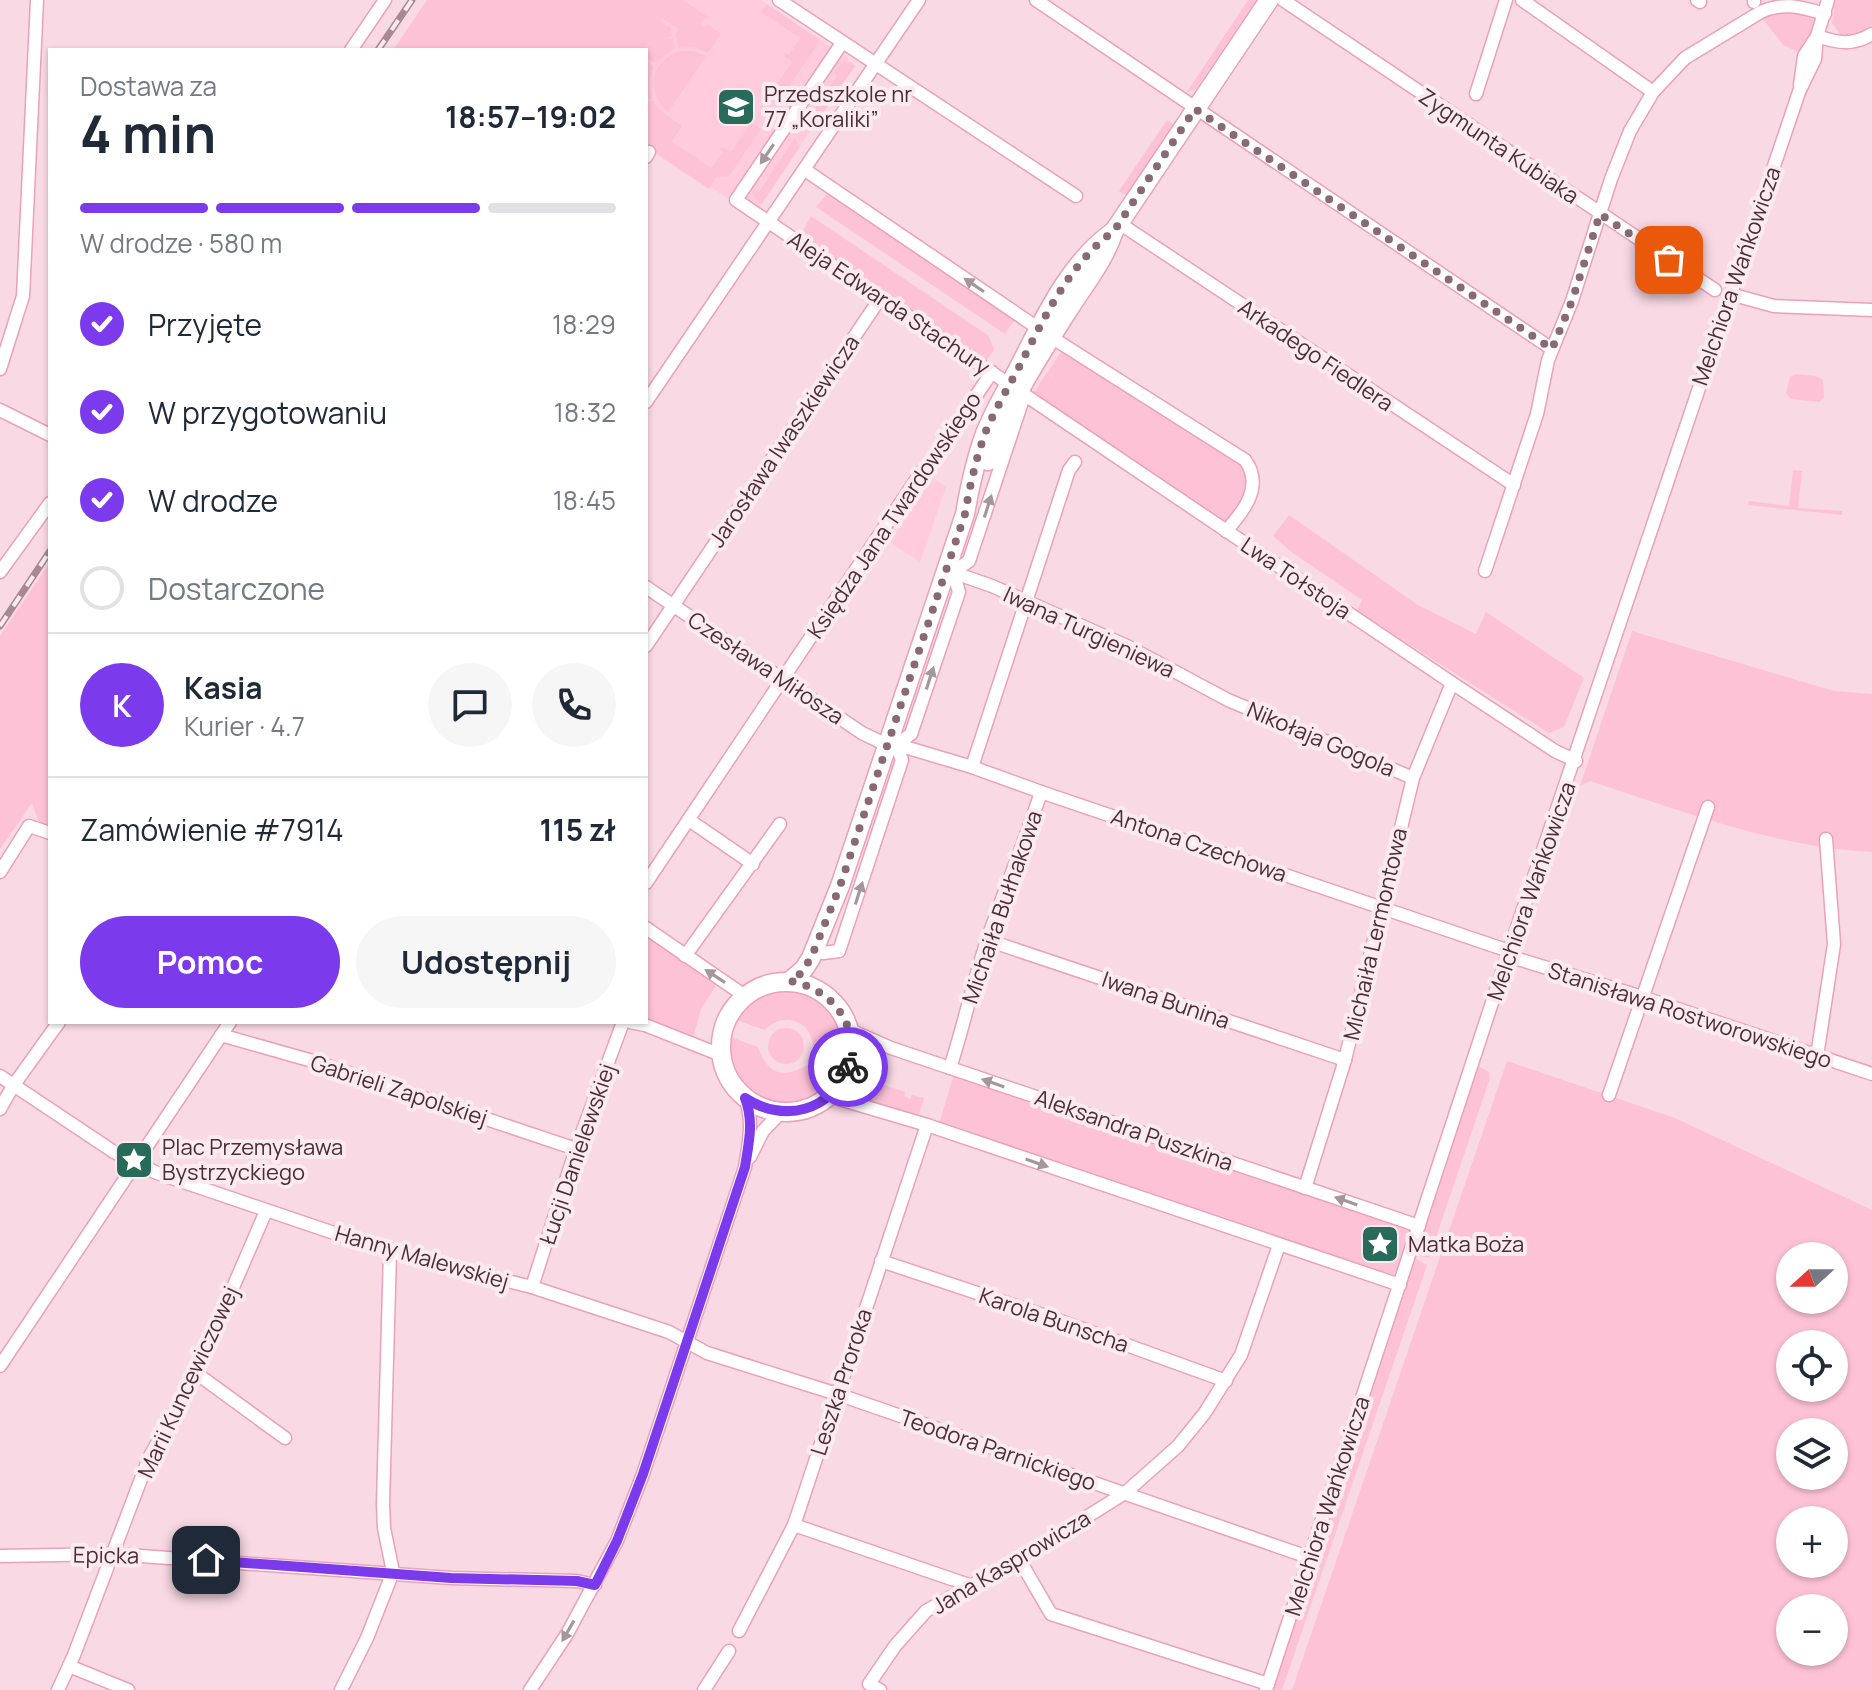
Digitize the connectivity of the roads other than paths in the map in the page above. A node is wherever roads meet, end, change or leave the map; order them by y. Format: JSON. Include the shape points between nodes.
{"nodes":[{"id":1,"x":37,"y":0,"type":"edge"},
{"id":2,"x":385,"y":0,"type":"edge"},
{"id":3,"x":779,"y":0,"type":"edge"},
{"id":4,"x":919,"y":0,"type":"edge"},
{"id":5,"x":1036,"y":0,"type":"edge"},
{"id":6,"x":1269,"y":0,"type":"edge"},
{"id":7,"x":1283,"y":0,"type":"edge"},
{"id":8,"x":1506,"y":0,"type":"edge"},
{"id":9,"x":1522,"y":0,"type":"edge"},
{"id":10,"x":1828,"y":0,"type":"edge"},
{"id":11,"x":1825,"y":14,"type":"junction"},
{"id":12,"x":1817,"y":36,"type":"junction"},
{"id":13,"x":1870,"y":38,"type":"edge"},
{"id":14,"x":842,"y":43,"type":"junction"},
{"id":15,"x":352,"y":48,"type":"edge"},
{"id":16,"x":877,"y":64,"type":"junction"},
{"id":17,"x":1653,"y":92,"type":"junction"},
{"id":18,"x":1476,"y":94,"type":"dead end"},
{"id":19,"x":1195,"y":109,"type":"junction"},
{"id":20,"x":805,"y":170,"type":"junction"},
{"id":21,"x":1076,"y":196,"type":"dead end"},
{"id":22,"x":1600,"y":214,"type":"junction"},
{"id":23,"x":769,"y":223,"type":"junction"},
{"id":24,"x":1116,"y":227,"type":"junction"},
{"id":25,"x":1715,"y":290,"type":"dead end"},
{"id":26,"x":1730,"y":294,"type":"junction"},
{"id":27,"x":881,"y":297,"type":"junction"},
{"id":28,"x":1872,"y":310,"type":"edge"},
{"id":29,"x":1045,"y":332,"type":"junction"},
{"id":30,"x":1552,"y":349,"type":"junction"},
{"id":31,"x":0,"y":369,"type":"edge"},
{"id":32,"x":992,"y":372,"type":"junction"},
{"id":33,"x":1018,"y":390,"type":"junction"},
{"id":34,"x":648,"y":399,"type":"edge"},
{"id":35,"x":0,"y":410,"type":"edge"},
{"id":36,"x":48,"y":434,"type":"edge"},
{"id":37,"x":1075,"y":462,"type":"dead end"},
{"id":38,"x":1514,"y":485,"type":"junction"},
{"id":39,"x":48,"y":506,"type":"edge"},
{"id":40,"x":1226,"y":531,"type":"junction"},
{"id":41,"x":950,"y":571,"type":"junction"},
{"id":42,"x":1485,"y":571,"type":"dead end"},
{"id":43,"x":0,"y":572,"type":"edge"},
{"id":44,"x":648,"y":588,"type":"edge"},
{"id":45,"x":1027,"y":601,"type":"junction"},
{"id":46,"x":673,"y":606,"type":"junction"},
{"id":47,"x":648,"y":643,"type":"edge"},
{"id":48,"x":783,"y":679,"type":"junction"},
{"id":49,"x":1452,"y":683,"type":"junction"},
{"id":50,"x":1228,"y":700,"type":"joint"},
{"id":51,"x":890,"y":744,"type":"junction"},
{"id":52,"x":1576,"y":761,"type":"junction"},
{"id":53,"x":972,"y":767,"type":"junction"},
{"id":54,"x":1413,"y":778,"type":"junction"},
{"id":55,"x":1041,"y":792,"type":"junction"},
{"id":56,"x":1708,"y":807,"type":"dead end"},
{"id":57,"x":689,"y":820,"type":"junction"},
{"id":58,"x":780,"y":824,"type":"dead end"},
{"id":59,"x":48,"y":832,"type":"edge"},
{"id":60,"x":1826,"y":839,"type":"dead end"},
{"id":61,"x":753,"y":864,"type":"junction"},
{"id":62,"x":0,"y":872,"type":"edge"},
{"id":63,"x":648,"y":880,"type":"edge"},
{"id":64,"x":840,"y":886,"type":"junction"},
{"id":65,"x":1381,"y":906,"type":"junction"},
{"id":66,"x":648,"y":929,"type":"edge"},
{"id":67,"x":987,"y":940,"type":"junction"},
{"id":68,"x":823,"y":953,"type":"junction"},
{"id":69,"x":1508,"y":953,"type":"junction"},
{"id":70,"x":685,"y":956,"type":"junction"},
{"id":71,"x":790,"y":981,"type":"junction"},
{"id":72,"x":820,"y":991,"type":"junction"},
{"id":73,"x":745,"y":996,"type":"junction"},
{"id":74,"x":1642,"y":997,"type":"junction"},
{"id":75,"x":58,"y":1024,"type":"edge"},
{"id":76,"x":229,"y":1024,"type":"edge"},
{"id":77,"x":622,"y":1024,"type":"edge"},
{"id":78,"x":640,"y":1024,"type":"edge"},
{"id":79,"x":850,"y":1030,"type":"junction"},
{"id":80,"x":221,"y":1035,"type":"junction"},
{"id":81,"x":721,"y":1055,"type":"junction"},
{"id":82,"x":1817,"y":1056,"type":"junction"},
{"id":83,"x":1345,"y":1060,"type":"junction"},
{"id":84,"x":950,"y":1068,"type":"junction"},
{"id":85,"x":1872,"y":1074,"type":"edge"},
{"id":86,"x":0,"y":1076,"type":"edge"},
{"id":87,"x":13,"y":1086,"type":"junction"},
{"id":88,"x":1609,"y":1095,"type":"dead end"},
{"id":89,"x":829,"y":1096,"type":"junction"},
{"id":90,"x":745,"y":1098,"type":"junction"},
{"id":91,"x":0,"y":1109,"type":"edge"},
{"id":92,"x":781,"y":1112,"type":"junction"},
{"id":93,"x":927,"y":1125,"type":"junction"},
{"id":94,"x":576,"y":1149,"type":"junction"},
{"id":95,"x":135,"y":1164,"type":"junction"},
{"id":96,"x":745,"y":1167,"type":"junction"},
{"id":97,"x":1305,"y":1188,"type":"junction"},
{"id":98,"x":266,"y":1211,"type":"junction"},
{"id":99,"x":1419,"y":1226,"type":"junction"},
{"id":100,"x":1279,"y":1245,"type":"junction"},
{"id":101,"x":390,"y":1252,"type":"junction"},
{"id":102,"x":881,"y":1261,"type":"junction"},
{"id":103,"x":1400,"y":1285,"type":"junction"},
{"id":104,"x":532,"y":1287,"type":"junction"},
{"id":105,"x":687,"y":1340,"type":"junction"},
{"id":106,"x":0,"y":1366,"type":"edge"},
{"id":107,"x":196,"y":1373,"type":"junction"},
{"id":108,"x":1226,"y":1381,"type":"junction"},
{"id":109,"x":837,"y":1394,"type":"junction"},
{"id":110,"x":285,"y":1438,"type":"dead end"},
{"id":111,"x":1125,"y":1493,"type":"junction"},
{"id":112,"x":794,"y":1525,"type":"junction"},
{"id":113,"x":113,"y":1554,"type":"junction"},
{"id":114,"x":0,"y":1556,"type":"edge"},
{"id":115,"x":1311,"y":1558,"type":"junction"},
{"id":116,"x":1019,"y":1559,"type":"junction"},
{"id":117,"x":393,"y":1572,"type":"junction"},
{"id":118,"x":595,"y":1585,"type":"junction"},
{"id":119,"x":969,"y":1585,"type":"junction"},
{"id":120,"x":739,"y":1631,"type":"dead end"},
{"id":121,"x":729,"y":1651,"type":"dead end"},
{"id":122,"x":69,"y":1666,"type":"junction"},
{"id":123,"x":874,"y":1687,"type":"edge"},
{"id":124,"x":1267,"y":1687,"type":"edge"},
{"id":125,"x":58,"y":1690,"type":"edge"},
{"id":126,"x":128,"y":1690,"type":"edge"},
{"id":127,"x":341,"y":1690,"type":"edge"},
{"id":128,"x":530,"y":1690,"type":"edge"},
{"id":129,"x":704,"y":1690,"type":"edge"}],
"edges":[{"from":1,"to":31,"type":"street","via":[[23,296]]},
{"from":2,"to":15,"type":"street"},
{"from":3,"to":14,"type":"street"},
{"from":4,"to":16,"type":"street"},
{"from":5,"to":19,"type":"street"},
{"from":6,"to":19,"type":"street"},
{"from":7,"to":22,"type":"street","name":"Zygmunta Kubiaka"},
{"from":8,"to":18,"type":"street"},
{"from":9,"to":17,"type":"street"},
{"from":10,"to":11,"type":"street","name":"Melchiora Wańkowicza"},
{"from":11,"to":12,"type":"street","name":"Melchiora Wańkowicza"},
{"from":11,"to":17,"type":"street","via":[[1786,5],[1770,7],[1685,58]]},
{"from":12,"to":13,"type":"street","via":[[1844,43]]},
{"from":12,"to":26,"type":"street","name":"Melchiora Wańkowicza","via":[[1804,56],[1799,92]]},
{"from":14,"to":16,"type":"street"},
{"from":14,"to":23,"type":"street","name":"Aleja Edwarda Stachury","one_way":true,"via":[[736,200]]},
{"from":16,"to":20,"type":"street"},
{"from":16,"to":21,"type":"street"},
{"from":17,"to":22,"type":"street","via":[[1622,149]]},
{"from":19,"to":24,"type":"street"},
{"from":19,"to":30,"type":"street"},
{"from":20,"to":23,"type":"street"},
{"from":29,"to":20,"type":"street","one_way":true},
{"from":22,"to":25,"type":"street","name":"Zygmunta Kubiaka"},
{"from":22,"to":30,"type":"street"},
{"from":23,"to":27,"type":"street","name":"Aleja Edwarda Stachury"},
{"from":23,"to":34,"type":"street"},
{"from":24,"to":29,"type":"street","via":[[1077,269]]},
{"from":24,"to":38,"type":"street","name":"Arkadego Fiedlera"},
{"from":26,"to":28,"type":"street","via":[[1774,306]]},
{"from":26,"to":52,"type":"street","name":"Melchiora Wańkowicza"},
{"from":27,"to":32,"type":"street","name":"Aleja Edwarda Stachury"},
{"from":27,"to":46,"type":"street","name":"Jarosława Iwaszkiewicza"},
{"from":29,"to":33,"type":"street"},
{"from":29,"to":40,"type":"street","via":[[1245,460],[1253,476],[1251,494]]},
{"from":30,"to":38,"type":"street"},
{"from":32,"to":33,"type":"street","name":"Aleja Edwarda Stachury"},
{"from":32,"to":48,"type":"street","name":"Księdza Jana Twardowskiego"},
{"from":33,"to":40,"type":"street","name":"Lwa Tołstoja"},
{"from":33,"to":41,"type":"street","via":[[986,432]]},
{"from":41,"to":33,"type":"street","one_way":true,"via":[[969,561]]},
{"from":35,"to":36,"type":"street"},
{"from":37,"to":45,"type":"street"},
{"from":38,"to":42,"type":"street"},
{"from":39,"to":43,"type":"street"},
{"from":40,"to":49,"type":"street","name":"Lwa Tołstoja"},
{"from":41,"to":45,"type":"street","name":"Iwana Turgieniewa"},
{"from":41,"to":51,"type":"street"},
{"from":44,"to":46,"type":"street","name":"Czesława Miłosza"},
{"from":45,"to":50,"type":"street","name":"Iwana Turgieniewa"},
{"from":45,"to":53,"type":"street"},
{"from":46,"to":47,"type":"street","name":"Jarosława Iwaszkiewicza"},
{"from":46,"to":48,"type":"street","name":"Czesława Miłosza"},
{"from":48,"to":51,"type":"street","name":"Czesława Miłosza","via":[[865,735]]},
{"from":48,"to":57,"type":"street","name":"Księdza Jana Twardowskiego"},
{"from":49,"to":52,"type":"street","name":"Lwa Tołstoja"},
{"from":49,"to":54,"type":"street","name":"Michaiła Lermontowa"},
{"from":50,"to":54,"type":"street","name":"Nikołaja Gogola"},
{"from":51,"to":53,"type":"street","name":"Antona Czechowa"},
{"from":51,"to":64,"type":"street"},
{"from":68,"to":51,"type":"street","one_way":true,"via":[[839,951],[902,760]]},
{"from":52,"to":69,"type":"street","name":"Melchiora Wańkowicza"},
{"from":53,"to":55,"type":"street","name":"Antona Czechowa"},
{"from":54,"to":65,"type":"street","name":"Michaiła Lermontowa"},
{"from":55,"to":65,"type":"street","name":"Antona Czechowa"},
{"from":55,"to":67,"type":"street","name":"Michaiła Bułhakowa"},
{"from":56,"to":74,"type":"street"},
{"from":57,"to":61,"type":"street"},
{"from":57,"to":63,"type":"street","name":"Księdza Jana Twardowskiego"},
{"from":58,"to":61,"type":"street"},
{"from":59,"to":62,"type":"street","via":[[29,826]]},
{"from":60,"to":82,"type":"street","via":[[1834,944]]},
{"from":61,"to":70,"type":"street"},
{"from":64,"to":68,"type":"street"},
{"from":64,"to":71,"type":"street","via":[[811,958]]},
{"from":65,"to":69,"type":"street","name":"Antona Czechowa"},
{"from":65,"to":83,"type":"street","name":"Michaiła Lermontowa"},
{"from":66,"to":70,"type":"street"},
{"from":67,"to":83,"type":"street","name":"Iwana Bunina"},
{"from":67,"to":84,"type":"street","name":"Michaiła Bułhakowa"},
{"from":68,"to":72,"type":"street"},
{"from":69,"to":74,"type":"street","name":"Stanisława Rostworowskiego"},
{"from":69,"to":99,"type":"street","name":"Melchiora Wańkowicza"},
{"from":73,"to":70,"type":"street","one_way":true},
{"from":71,"to":72,"type":"street"},
{"from":71,"to":73,"type":"street","via":[[759,987]]},
{"from":72,"to":79,"type":"street","via":[[833,1001]]},
{"from":73,"to":81,"type":"street","via":[[726,1020]]},
{"from":74,"to":82,"type":"street","name":"Stanisława Rostworowskiego"},
{"from":74,"to":88,"type":"street"},
{"from":75,"to":87,"type":"street"},
{"from":76,"to":80,"type":"street"},
{"from":77,"to":94,"type":"street","name":"Łucji Danielewskiej"},
{"from":78,"to":81,"type":"street"},
{"from":79,"to":84,"type":"street","name":"Aleksandra Puszkina"},
{"from":79,"to":89,"type":"street","via":[[850,1061]]},
{"from":80,"to":94,"type":"street","name":"Gabrieli Zapolskiej"},
{"from":80,"to":95,"type":"street"},
{"from":81,"to":90,"type":"street","via":[[733,1086]]},
{"from":82,"to":85,"type":"street","name":"Stanisława Rostworowskiego"},
{"from":83,"to":97,"type":"street","name":"Michaiła Lermontowa"},
{"from":97,"to":84,"type":"street","name":"Aleksandra Puszkina","one_way":true},
{"from":86,"to":87,"type":"street","name":"Hanny Malewskiej"},
{"from":87,"to":91,"type":"street"},
{"from":87,"to":95,"type":"street","name":"Hanny Malewskiej"},
{"from":89,"to":92,"type":"street","via":[[815,1106]]},
{"from":89,"to":93,"type":"street"},
{"from":90,"to":92,"type":"street"},
{"from":90,"to":96,"type":"street","via":[[752,1128]]},
{"from":92,"to":96,"type":"street","via":[[763,1131]]},
{"from":93,"to":100,"type":"street","one_way":true},
{"from":93,"to":102,"type":"street","name":"Leszka Proroka"},
{"from":94,"to":104,"type":"street","name":"Łucji Danielewskiej"},
{"from":95,"to":98,"type":"street","name":"Hanny Malewskiej"},
{"from":95,"to":106,"type":"street"},
{"from":96,"to":105,"type":"street"},
{"from":99,"to":97,"type":"street","name":"Aleksandra Puszkina","one_way":true},
{"from":98,"to":101,"type":"street","name":"Hanny Malewskiej"},
{"from":98,"to":107,"type":"street","name":"Marii Kuncewiczowej"},
{"from":99,"to":103,"type":"street","name":"Melchiora Wańkowicza"},
{"from":100,"to":103,"type":"street"},
{"from":100,"to":108,"type":"street","name":"Jana Kasprowicza","via":[[1241,1355]]},
{"from":101,"to":104,"type":"street","name":"Hanny Malewskiej"},
{"from":101,"to":117,"type":"street","via":[[383,1503]]},
{"from":102,"to":108,"type":"street","name":"Karola Bunscha"},
{"from":102,"to":109,"type":"street","name":"Leszka Proroka"},
{"from":103,"to":115,"type":"street","name":"Melchiora Wańkowicza"},
{"from":104,"to":105,"type":"street","name":"Hanny Malewskiej"},
{"from":105,"to":109,"type":"street","name":"Teodora Parnickiego","via":[[707,1353]]},
{"from":105,"to":118,"type":"street","via":[[643,1474]]},
{"from":107,"to":110,"type":"street"},
{"from":107,"to":113,"type":"street","name":"Marii Kuncewiczowej","via":[[149,1458]]},
{"from":108,"to":111,"type":"street","name":"Jana Kasprowicza","via":[[1178,1446]]},
{"from":109,"to":111,"type":"street","name":"Teodora Parnickiego"},
{"from":109,"to":112,"type":"street","name":"Leszka Proroka"},
{"from":111,"to":115,"type":"street","name":"Teodora Parnickiego"},
{"from":111,"to":116,"type":"street","name":"Jana Kasprowicza"},
{"from":112,"to":119,"type":"street"},
{"from":112,"to":120,"type":"street","name":"Leszka Proroka"},
{"from":113,"to":114,"type":"street","name":"Epicka"},
{"from":113,"to":117,"type":"street","name":"Epicka"},
{"from":113,"to":122,"type":"street","name":"Marii Kuncewiczowej"},
{"from":115,"to":124,"type":"street","name":"Melchiora Wańkowicza"},
{"from":116,"to":119,"type":"street","name":"Jana Kasprowicza"},
{"from":116,"to":124,"type":"street","via":[[1051,1614]]},
{"from":117,"to":118,"type":"street","name":"Epicka"},
{"from":117,"to":127,"type":"street"},
{"from":118,"to":128,"type":"street","one_way":true},
{"from":119,"to":123,"type":"street","name":"Jana Kasprowicza","via":[[926,1611],[895,1646]]},
{"from":121,"to":129,"type":"street"},
{"from":122,"to":125,"type":"street","name":"Marii Kuncewiczowej"},
{"from":122,"to":126,"type":"street"}]}
